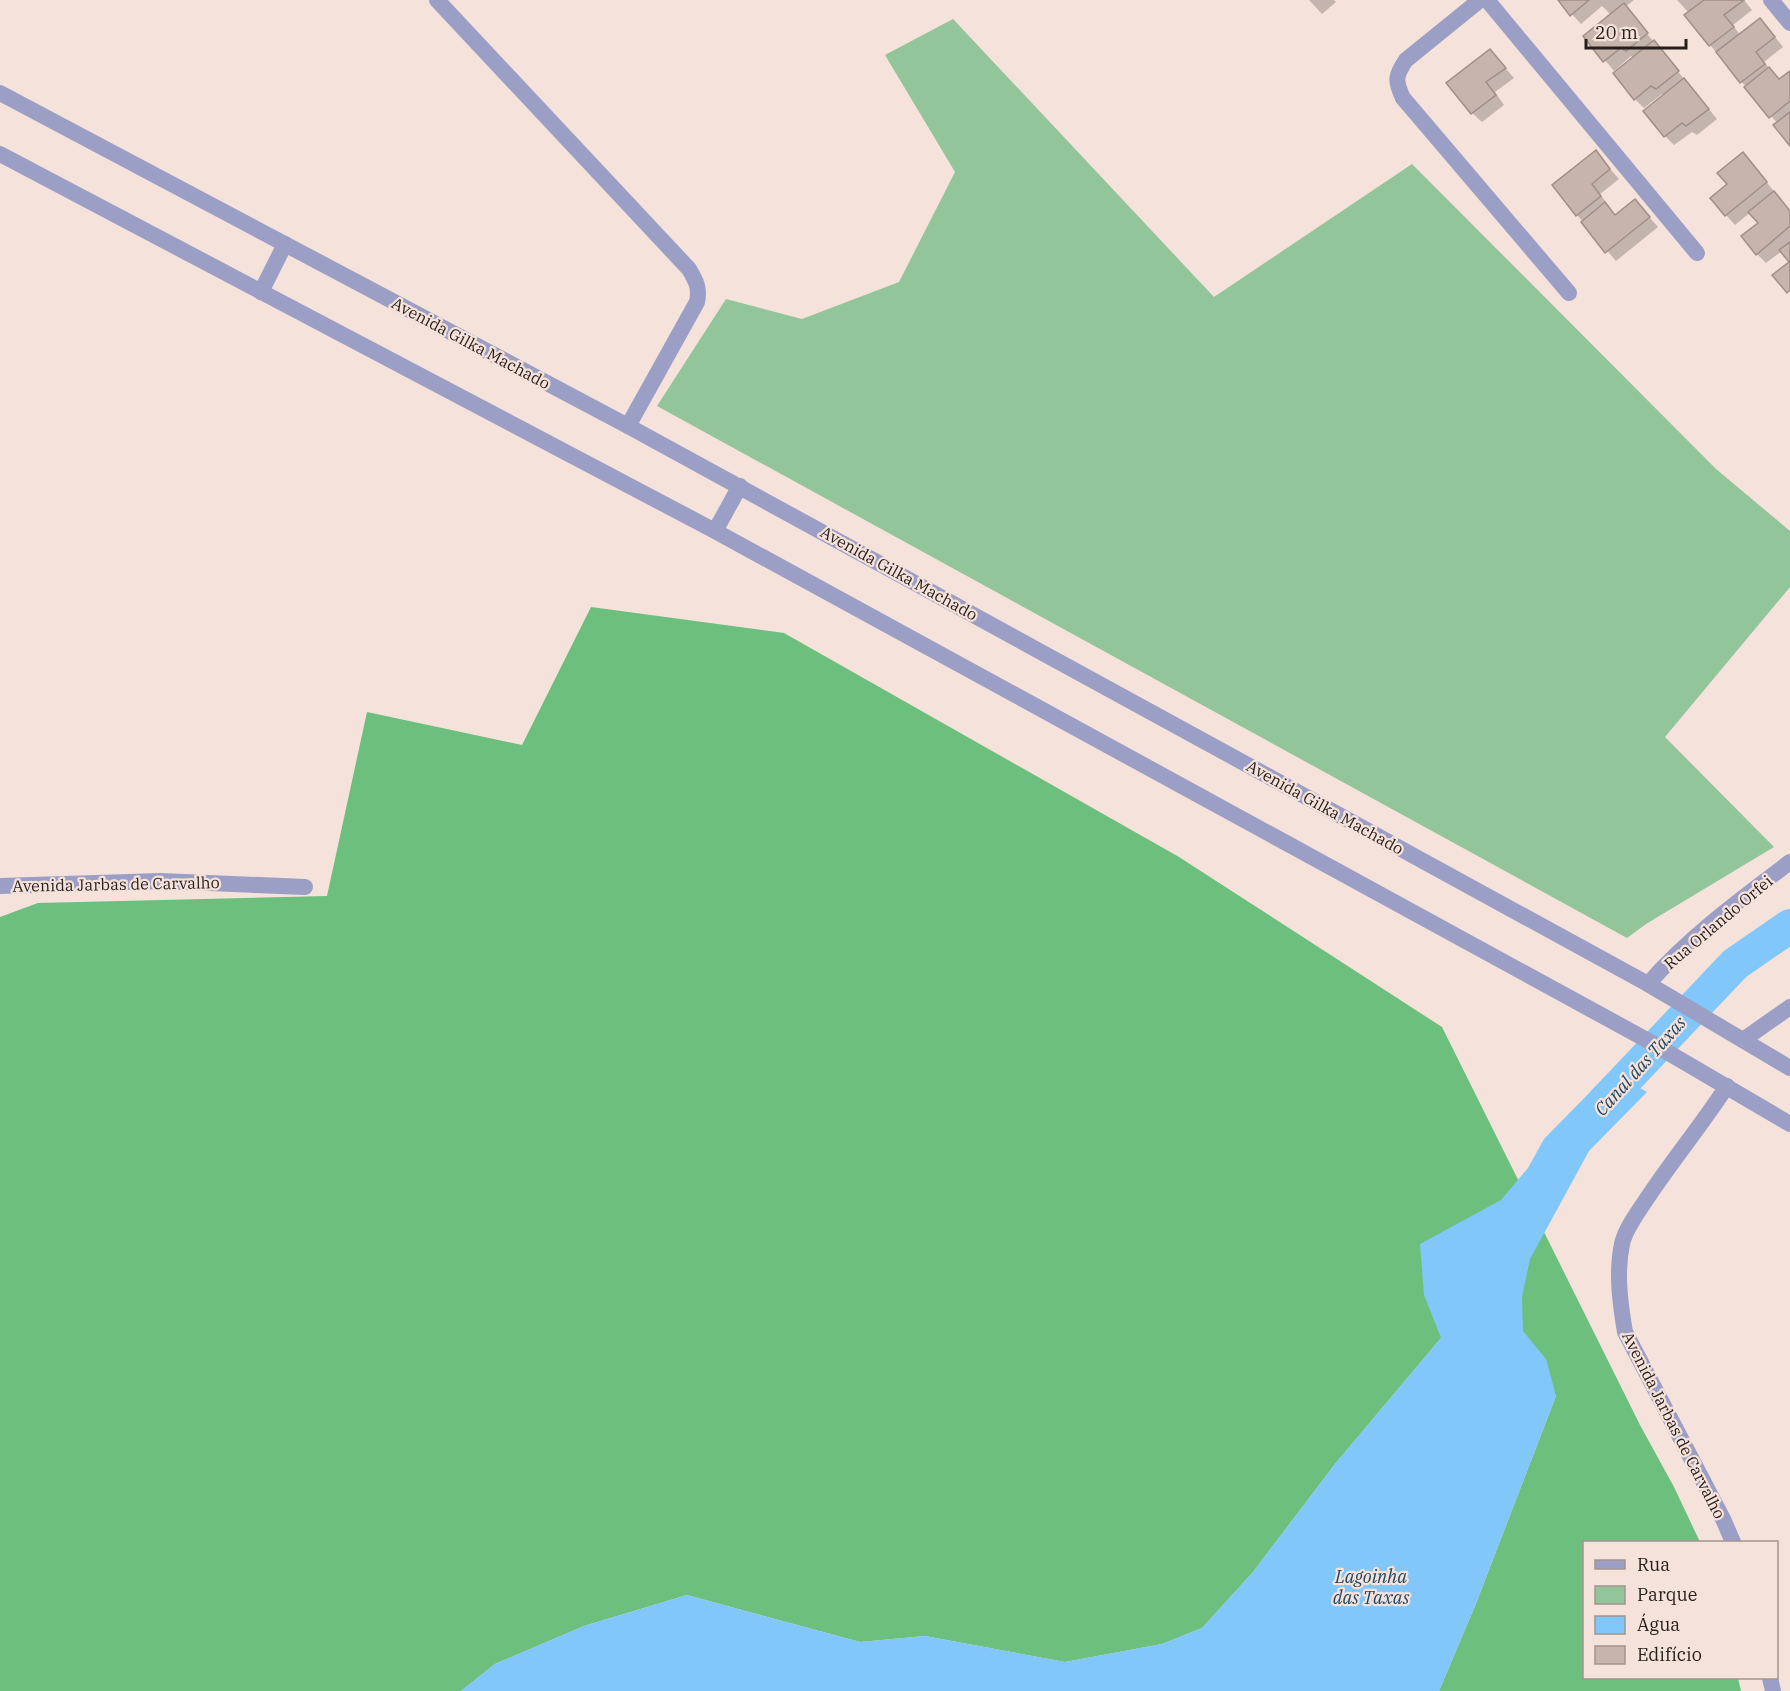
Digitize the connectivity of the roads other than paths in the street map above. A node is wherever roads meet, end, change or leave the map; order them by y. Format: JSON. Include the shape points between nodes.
{"nodes":[{"id":1,"x":436,"y":0,"type":"edge"},
{"id":2,"x":1480,"y":0,"type":"edge"},
{"id":3,"x":1487,"y":0,"type":"edge"},
{"id":4,"x":1771,"y":0,"type":"edge"},
{"id":5,"x":1790,"y":23,"type":"edge"},
{"id":6,"x":0,"y":93,"type":"edge"},
{"id":7,"x":0,"y":154,"type":"edge"},
{"id":8,"x":285,"y":244,"type":"junction"},
{"id":9,"x":1697,"y":253,"type":"dead end"},
{"id":10,"x":261,"y":292,"type":"junction"},
{"id":11,"x":1569,"y":293,"type":"dead end"},
{"id":12,"x":628,"y":426,"type":"junction"},
{"id":13,"x":740,"y":486,"type":"junction"},
{"id":14,"x":715,"y":531,"type":"junction"},
{"id":15,"x":1790,"y":862,"type":"edge"},
{"id":16,"x":0,"y":886,"type":"edge"},
{"id":17,"x":305,"y":887,"type":"dead end"},
{"id":18,"x":1648,"y":984,"type":"junction"},
{"id":19,"x":1790,"y":1007,"type":"edge"},
{"id":20,"x":1743,"y":1040,"type":"junction"},
{"id":21,"x":1790,"y":1068,"type":"edge"},
{"id":22,"x":1728,"y":1086,"type":"junction"},
{"id":23,"x":1790,"y":1125,"type":"edge"},
{"id":24,"x":1733,"y":1541,"type":"edge"}],
"edges":[{"from":1,"to":12,"type":"street","via":[[689,269],[696,281],[697,302]]},
{"from":2,"to":11,"type":"street","via":[[1406,60],[1398,72],[1397,84],[1403,98]]},
{"from":3,"to":9,"type":"street"},
{"from":4,"to":5,"type":"street"},
{"from":6,"to":8,"type":"street","name":"Avenida Gilka Machado"},
{"from":7,"to":10,"type":"street"},
{"from":8,"to":10,"type":"street"},
{"from":8,"to":12,"type":"street","name":"Avenida Gilka Machado"},
{"from":10,"to":14,"type":"street"},
{"from":12,"to":13,"type":"street","name":"Avenida Gilka Machado"},
{"from":13,"to":14,"type":"street"},
{"from":13,"to":18,"type":"street","name":"Avenida Gilka Machado"},
{"from":14,"to":22,"type":"street"},
{"from":15,"to":18,"type":"street","name":"Rua Orlando Orfei","via":[[1668,961]]},
{"from":16,"to":17,"type":"street","name":"Avenida Jarbas de Carvalho","via":[[162,880]]},
{"from":18,"to":20,"type":"street","name":"Avenida Gilka Machado"},
{"from":19,"to":20,"type":"street"},
{"from":20,"to":21,"type":"street","name":"Avenida Gilka Machado"},
{"from":22,"to":23,"type":"street"},
{"from":22,"to":24,"type":"street","name":"Avenida Jarbas de Carvalho","via":[[1633,1220],[1623,1242],[1619,1268],[1624,1332]]}]}
